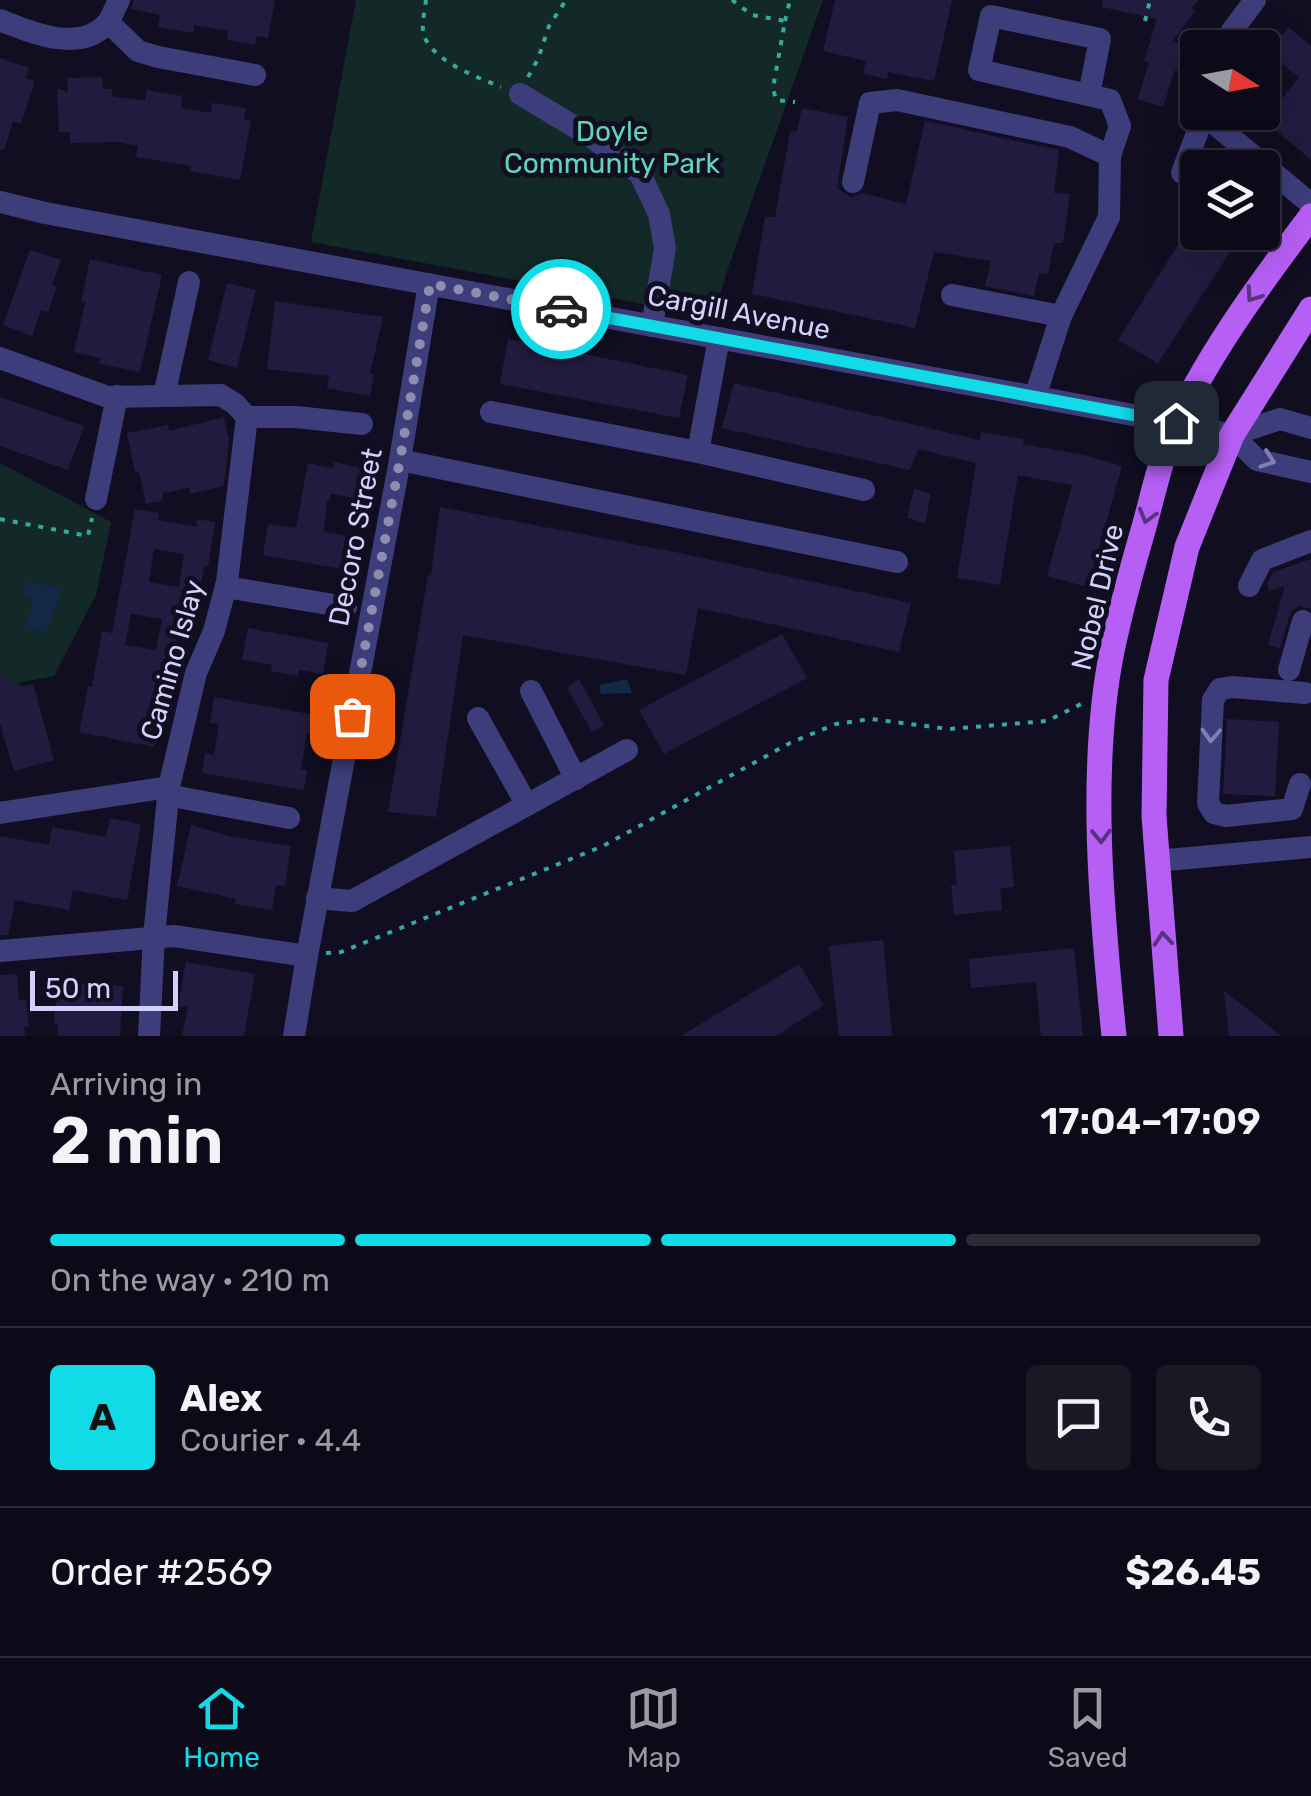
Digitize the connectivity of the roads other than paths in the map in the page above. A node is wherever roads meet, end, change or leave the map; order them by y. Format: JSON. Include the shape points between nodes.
{"nodes":[{"id":1,"x":118,"y":0,"type":"edge"},
{"id":2,"x":1255,"y":0,"type":"edge"},
{"id":3,"x":992,"y":8,"type":"edge"},
{"id":4,"x":0,"y":20,"type":"edge"},
{"id":5,"x":108,"y":22,"type":"junction"},
{"id":6,"x":1235,"y":30,"type":"edge"},
{"id":7,"x":255,"y":75,"type":"dead end"},
{"id":8,"x":520,"y":94,"type":"road end"},
{"id":9,"x":1089,"y":95,"type":"junction"},
{"id":10,"x":1223,"y":130,"type":"edge"},
{"id":11,"x":1110,"y":156,"type":"junction"},
{"id":12,"x":853,"y":182,"type":"dead end"},
{"id":13,"x":0,"y":202,"type":"edge"},
{"id":14,"x":1311,"y":204,"type":"edge"},
{"id":15,"x":1311,"y":216,"type":"edge"},
{"id":16,"x":190,"y":282,"type":"dead end"},
{"id":17,"x":430,"y":284,"type":"junction"},
{"id":18,"x":952,"y":294,"type":"dead end"},
{"id":19,"x":1311,"y":309,"type":"edge"},
{"id":20,"x":1061,"y":316,"type":"junction"},
{"id":21,"x":652,"y":326,"type":"junction"},
{"id":22,"x":720,"y":338,"type":"junction"},
{"id":23,"x":0,"y":358,"type":"edge"},
{"id":24,"x":117,"y":396,"type":"junction"},
{"id":25,"x":164,"y":396,"type":"junction"},
{"id":26,"x":1035,"y":397,"type":"junction"},
{"id":27,"x":241,"y":411,"type":"junction"},
{"id":28,"x":491,"y":412,"type":"dead end"},
{"id":29,"x":1176,"y":423,"type":"junction"},
{"id":30,"x":362,"y":424,"type":"dead end"},
{"id":31,"x":1311,"y":428,"type":"edge"},
{"id":32,"x":1232,"y":436,"type":"junction"},
{"id":33,"x":698,"y":452,"type":"junction"},
{"id":34,"x":400,"y":460,"type":"junction"},
{"id":35,"x":1311,"y":472,"type":"edge"},
{"id":36,"x":864,"y":490,"type":"dead end"},
{"id":37,"x":96,"y":499,"type":"road end"},
{"id":38,"x":1311,"y":542,"type":"edge"},
{"id":39,"x":897,"y":562,"type":"dead end"},
{"id":40,"x":1249,"y":586,"type":"dead end"},
{"id":41,"x":226,"y":587,"type":"junction"},
{"id":42,"x":346,"y":607,"type":"dead end"},
{"id":43,"x":1303,"y":621,"type":"dead end"},
{"id":44,"x":1289,"y":670,"type":"dead end"},
{"id":45,"x":530,"y":691,"type":"dead end"},
{"id":46,"x":1304,"y":701,"type":"dead end"},
{"id":47,"x":478,"y":718,"type":"dead end"},
{"id":48,"x":627,"y":750,"type":"dead end"},
{"id":49,"x":576,"y":779,"type":"junction"},
{"id":50,"x":1300,"y":784,"type":"dead end"},
{"id":51,"x":168,"y":791,"type":"junction"},
{"id":52,"x":527,"y":805,"type":"junction"},
{"id":53,"x":0,"y":813,"type":"edge"},
{"id":54,"x":289,"y":818,"type":"dead end"},
{"id":55,"x":1311,"y":847,"type":"edge"},
{"id":56,"x":1156,"y":862,"type":"junction"},
{"id":57,"x":318,"y":898,"type":"junction"},
{"id":58,"x":154,"y":936,"type":"junction"},
{"id":59,"x":0,"y":950,"type":"edge"},
{"id":60,"x":306,"y":956,"type":"junction"},
{"id":61,"x":149,"y":1036,"type":"edge"},
{"id":62,"x":294,"y":1036,"type":"edge"},
{"id":63,"x":1114,"y":1036,"type":"edge"},
{"id":64,"x":1171,"y":1036,"type":"edge"}],
"edges":[{"from":1,"to":5,"type":"street"},
{"from":2,"to":6,"type":"street"},
{"from":3,"to":9,"type":"street","via":[[1100,39]]},
{"from":3,"to":9,"type":"street","via":[[979,70]]},
{"from":4,"to":5,"type":"street","via":[[74,40]]},
{"from":5,"to":7,"type":"street","via":[[138,51]]},
{"from":8,"to":21,"type":"street","via":[[640,174],[659,214],[665,248]]},
{"from":9,"to":11,"type":"street","via":[[1110,100],[1116,110],[1120,126]]},
{"from":10,"to":14,"type":"street"},
{"from":11,"to":12,"type":"street","via":[[1070,137],[897,100],[870,103]]},
{"from":11,"to":20,"type":"street","via":[[1109,217]]},
{"from":13,"to":17,"type":"street","name":"Cargill Avenue"},
{"from":15,"to":29,"type":"main road","name":"Nobel Drive","one_way":true,"via":[[1222,339]]},
{"from":16,"to":25,"type":"street"},
{"from":17,"to":21,"type":"street","name":"Cargill Avenue"},
{"from":17,"to":34,"type":"street","name":"Decoro Street"},
{"from":18,"to":20,"type":"street"},
{"from":19,"to":32,"type":"main road"},
{"from":20,"to":26,"type":"street"},
{"from":21,"to":22,"type":"street","name":"Cargill Avenue"},
{"from":22,"to":26,"type":"street","name":"Cargill Avenue"},
{"from":22,"to":33,"type":"street"},
{"from":23,"to":24,"type":"street"},
{"from":24,"to":25,"type":"street"},
{"from":24,"to":37,"type":"street"},
{"from":25,"to":27,"type":"street","via":[[221,395]]},
{"from":26,"to":29,"type":"street","name":"Cargill Avenue"},
{"from":27,"to":30,"type":"street"},
{"from":27,"to":41,"type":"street","name":"Camino Islay"},
{"from":28,"to":33,"type":"street"},
{"from":29,"to":32,"type":"street","name":"Cargill Avenue"},
{"from":29,"to":63,"type":"main road","name":"Nobel Drive","one_way":true,"via":[[1138,550],[1105,702],[1100,838]]},
{"from":31,"to":32,"type":"street","via":[[1280,419]]},
{"from":32,"to":35,"type":"street","one_way":true,"via":[[1257,460]]},
{"from":32,"to":56,"type":"main road","via":[[1186,547],[1156,680]]},
{"from":33,"to":36,"type":"street"},
{"from":34,"to":39,"type":"street"},
{"from":34,"to":57,"type":"street","name":"Decoro Street"},
{"from":38,"to":40,"type":"street","via":[[1262,560]]},
{"from":41,"to":42,"type":"street"},
{"from":41,"to":51,"type":"street","name":"Camino Islay","via":[[196,673]]},
{"from":43,"to":44,"type":"street"},
{"from":45,"to":49,"type":"street"},
{"from":46,"to":50,"type":"street","one_way":true,"via":[[1244,688],[1220,690],[1213,700],[1208,803],[1226,816],[1292,810]]},
{"from":47,"to":52,"type":"street"},
{"from":48,"to":49,"type":"street"},
{"from":49,"to":52,"type":"street"},
{"from":51,"to":53,"type":"street"},
{"from":51,"to":54,"type":"street"},
{"from":51,"to":58,"type":"street","name":"Camino Islay"},
{"from":52,"to":57,"type":"street","via":[[352,900]]},
{"from":55,"to":56,"type":"street"},
{"from":64,"to":56,"type":"main road","one_way":true},
{"from":57,"to":60,"type":"street","name":"Decoro Street"},
{"from":58,"to":59,"type":"street"},
{"from":58,"to":60,"type":"street"},
{"from":58,"to":61,"type":"street","name":"Camino Islay"},
{"from":60,"to":62,"type":"street","name":"Decoro Street"}]}
